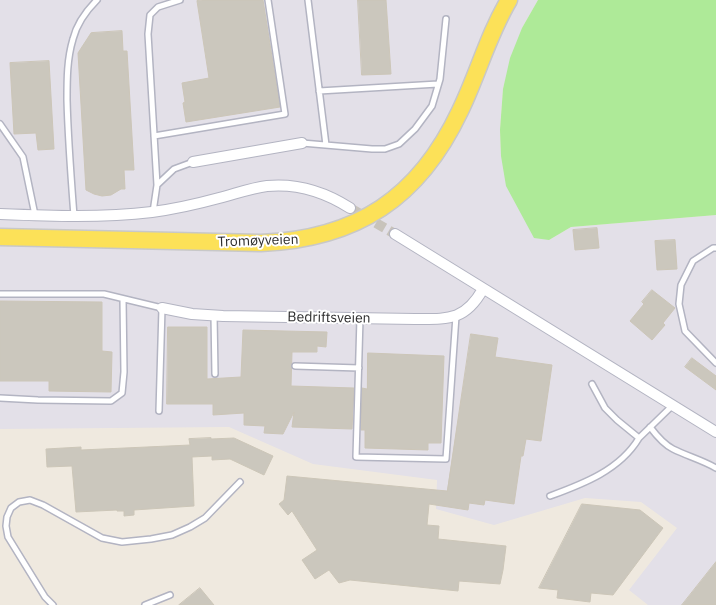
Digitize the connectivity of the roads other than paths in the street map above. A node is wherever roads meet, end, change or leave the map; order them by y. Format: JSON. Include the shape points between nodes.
{"nodes":[{"id":1,"x":97,"y":0,"type":"edge"},
{"id":2,"x":180,"y":0,"type":"edge"},
{"id":3,"x":268,"y":0,"type":"edge"},
{"id":4,"x":308,"y":0,"type":"edge"},
{"id":5,"x":509,"y":0,"type":"edge"},
{"id":6,"x":446,"y":19,"type":"dead end"},
{"id":7,"x":438,"y":84,"type":"junction"},
{"id":8,"x":319,"y":90,"type":"junction"},
{"id":9,"x":0,"y":124,"type":"edge"},
{"id":10,"x":154,"y":136,"type":"junction"},
{"id":11,"x":302,"y":143,"type":"joint"},
{"id":12,"x":326,"y":145,"type":"junction"},
{"id":13,"x":193,"y":162,"type":"joint"},
{"id":14,"x":156,"y":185,"type":"junction"},
{"id":15,"x":350,"y":208,"type":"tunnel mouth"},
{"id":16,"x":153,"y":212,"type":"junction"},
{"id":17,"x":0,"y":214,"type":"edge"},
{"id":18,"x":36,"y":215,"type":"junction"},
{"id":19,"x":74,"y":216,"type":"junction"},
{"id":20,"x":395,"y":234,"type":"tunnel mouth"},
{"id":21,"x":0,"y":237,"type":"edge"},
{"id":22,"x":716,"y":248,"type":"edge"},
{"id":23,"x":483,"y":289,"type":"junction"},
{"id":24,"x":0,"y":294,"type":"edge"},
{"id":25,"x":123,"y":299,"type":"junction"},
{"id":26,"x":162,"y":308,"type":"junction"},
{"id":27,"x":214,"y":315,"type":"junction"},
{"id":28,"x":456,"y":316,"type":"junction"},
{"id":29,"x":360,"y":318,"type":"junction"},
{"id":30,"x":716,"y":363,"type":"edge"},
{"id":31,"x":295,"y":366,"type":"dead end"},
{"id":32,"x":359,"y":368,"type":"junction"},
{"id":33,"x":215,"y":374,"type":"dead end"},
{"id":34,"x":592,"y":384,"type":"dead end"},
{"id":35,"x":0,"y":398,"type":"edge"},
{"id":36,"x":673,"y":405,"type":"junction"},
{"id":37,"x":159,"y":411,"type":"dead end"},
{"id":38,"x":650,"y":427,"type":"junction"},
{"id":39,"x":716,"y":432,"type":"edge"},
{"id":40,"x":639,"y":438,"type":"junction"},
{"id":41,"x":716,"y":468,"type":"edge"},
{"id":42,"x":240,"y":482,"type":"dead end"},
{"id":43,"x":550,"y":496,"type":"dead end"},
{"id":44,"x":170,"y":595,"type":"dead end"},
{"id":45,"x":53,"y":605,"type":"edge"},
{"id":46,"x":145,"y":605,"type":"edge"}],
"edges":[{"from":1,"to":19,"type":"lane","via":[[79,23],[67,68]]},
{"from":2,"to":10,"type":"lane","via":[[158,7],[150,15],[148,34]]},
{"from":3,"to":10,"type":"lane","via":[[285,114]]},
{"from":4,"to":8,"type":"lane"},
{"from":5,"to":21,"type":"main road","name":"Tromøyveien","via":[[438,153],[400,194],[353,224],[300,240],[270,243]]},
{"from":6,"to":7,"type":"lane"},
{"from":7,"to":8,"type":"lane"},
{"from":7,"to":12,"type":"lane","via":[[432,106],[399,144],[385,149]]},
{"from":8,"to":12,"type":"lane"},
{"from":9,"to":18,"type":"lane","via":[[23,158]]},
{"from":10,"to":14,"type":"lane"},
{"from":11,"to":12,"type":"lane"},
{"from":11,"to":13,"type":"street"},
{"from":13,"to":14,"type":"lane","via":[[174,170]]},
{"from":14,"to":16,"type":"lane"},
{"from":15,"to":16,"type":"street","via":[[312,190],[285,185],[267,186],[200,204]]},
{"from":16,"to":19,"type":"street"},
{"from":17,"to":18,"type":"street"},
{"from":18,"to":19,"type":"street"},
{"from":20,"to":23,"type":"street"},
{"from":22,"to":30,"type":"lane","via":[[693,261],[681,285],[679,304],[685,331]]},
{"from":23,"to":28,"type":"street","name":"Bedriftsveien","via":[[478,299]]},
{"from":23,"to":36,"type":"street"},
{"from":24,"to":25,"type":"lane","via":[[104,294]]},
{"from":25,"to":26,"type":"lane"},
{"from":25,"to":35,"type":"lane","via":[[122,394],[111,401]]},
{"from":26,"to":27,"type":"street","name":"Bedriftsveien"},
{"from":26,"to":37,"type":"lane"},
{"from":27,"to":29,"type":"street","name":"Bedriftsveien"},
{"from":27,"to":33,"type":"lane"},
{"from":28,"to":29,"type":"street","name":"Bedriftsveien"},
{"from":28,"to":32,"type":"lane","via":[[446,459],[356,457]]},
{"from":29,"to":32,"type":"lane"},
{"from":31,"to":32,"type":"lane"},
{"from":34,"to":40,"type":"lane","via":[[605,408]]},
{"from":36,"to":38,"type":"lane"},
{"from":36,"to":39,"type":"street"},
{"from":38,"to":40,"type":"lane"},
{"from":38,"to":41,"type":"lane","via":[[672,448]]},
{"from":40,"to":43,"type":"lane","via":[[634,447],[600,475]]},
{"from":42,"to":45,"type":"lane","via":[[205,518],[190,527],[172,535],[122,542],[102,538],[43,504],[30,500],[19,502],[6,517],[8,537]]},
{"from":44,"to":46,"type":"lane"}]}
